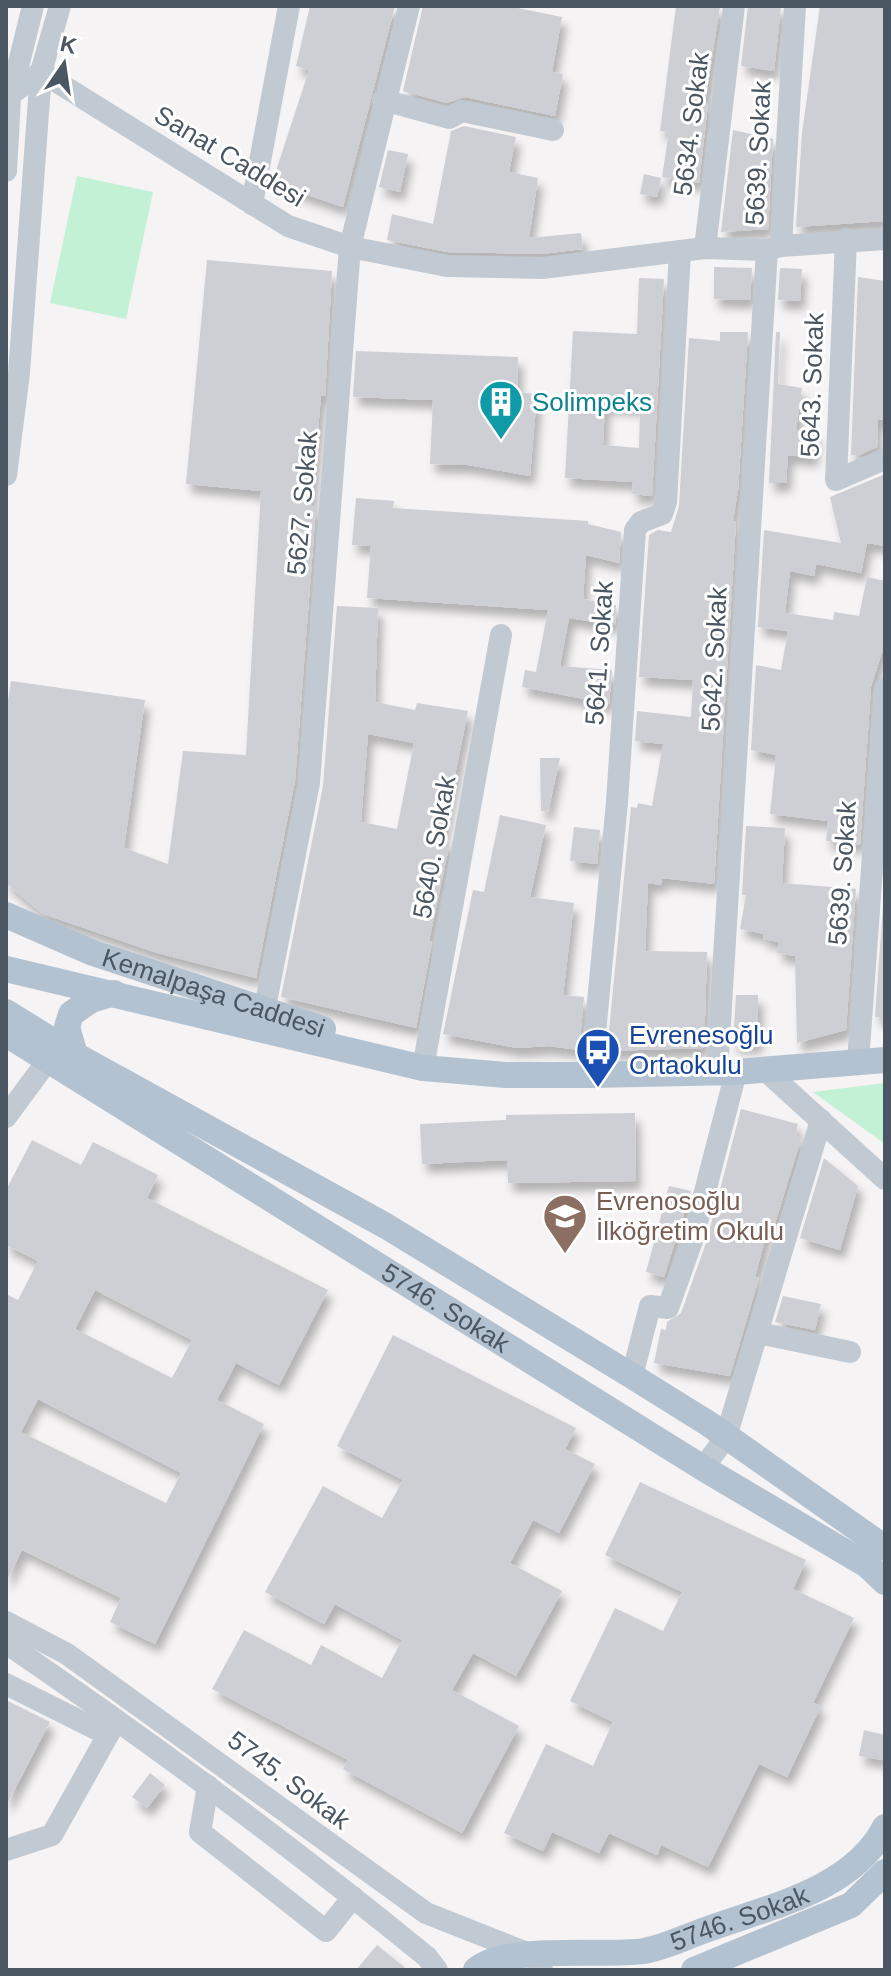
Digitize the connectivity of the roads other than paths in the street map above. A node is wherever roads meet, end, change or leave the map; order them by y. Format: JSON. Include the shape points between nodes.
{"nodes":[{"id":1,"x":33,"y":6,"type":"edge"},
{"id":2,"x":60,"y":6,"type":"edge"},
{"id":3,"x":289,"y":6,"type":"edge"},
{"id":4,"x":409,"y":6,"type":"edge"},
{"id":5,"x":734,"y":6,"type":"edge"},
{"id":6,"x":795,"y":6,"type":"edge"},
{"id":7,"x":41,"y":72,"type":"junction"},
{"id":8,"x":8,"y":99,"type":"edge"},
{"id":9,"x":383,"y":100,"type":"junction"},
{"id":10,"x":553,"y":130,"type":"dead end"},
{"id":11,"x":6,"y":171,"type":"edge"},
{"id":12,"x":252,"y":204,"type":"junction"},
{"id":13,"x":846,"y":239,"type":"junction"},
{"id":14,"x":885,"y":239,"type":"edge"},
{"id":15,"x":350,"y":247,"type":"junction"},
{"id":16,"x":705,"y":248,"type":"junction"},
{"id":17,"x":774,"y":248,"type":"junction"},
{"id":18,"x":680,"y":252,"type":"junction"},
{"id":19,"x":885,"y":459,"type":"edge"},
{"id":20,"x":6,"y":475,"type":"edge"},
{"id":21,"x":501,"y":635,"type":"dead end"},
{"id":22,"x":885,"y":688,"type":"edge"},
{"id":23,"x":6,"y":915,"type":"edge"},
{"id":24,"x":6,"y":969,"type":"edge"},
{"id":25,"x":114,"y":993,"type":"junction"},
{"id":26,"x":265,"y":1007,"type":"junction"},
{"id":27,"x":6,"y":1012,"type":"edge"},
{"id":28,"x":6,"y":1034,"type":"edge"},
{"id":29,"x":75,"y":1055,"type":"junction"},
{"id":30,"x":48,"y":1060,"type":"junction"},
{"id":31,"x":885,"y":1060,"type":"edge"},
{"id":32,"x":858,"y":1062,"type":"junction"},
{"id":33,"x":423,"y":1068,"type":"junction"},
{"id":34,"x":765,"y":1070,"type":"junction"},
{"id":35,"x":726,"y":1072,"type":"junction"},
{"id":36,"x":591,"y":1075,"type":"junction"},
{"id":37,"x":6,"y":1117,"type":"edge"},
{"id":38,"x":821,"y":1120,"type":"junction"},
{"id":39,"x":885,"y":1179,"type":"edge"},
{"id":40,"x":758,"y":1333,"type":"junction"},
{"id":41,"x":850,"y":1352,"type":"dead end"},
{"id":42,"x":632,"y":1376,"type":"junction"},
{"id":43,"x":726,"y":1437,"type":"junction"},
{"id":44,"x":703,"y":1468,"type":"junction"},
{"id":45,"x":885,"y":1548,"type":"edge"},
{"id":46,"x":885,"y":1582,"type":"edge"},
{"id":47,"x":6,"y":1622,"type":"edge"},
{"id":48,"x":6,"y":1643,"type":"edge"},
{"id":49,"x":6,"y":1684,"type":"edge"},
{"id":50,"x":113,"y":1727,"type":"junction"},
{"id":51,"x":208,"y":1786,"type":"junction"},
{"id":52,"x":885,"y":1827,"type":"edge"},
{"id":53,"x":6,"y":1850,"type":"edge"},
{"id":54,"x":885,"y":1872,"type":"edge"},
{"id":55,"x":353,"y":1897,"type":"junction"},
{"id":56,"x":537,"y":1962,"type":"edge"},
{"id":57,"x":437,"y":1970,"type":"edge"},
{"id":58,"x":476,"y":1970,"type":"edge"},
{"id":59,"x":694,"y":1970,"type":"edge"}],
"edges":[{"from":1,"to":8,"type":"street"},
{"from":2,"to":7,"type":"street"},
{"from":3,"to":12,"type":"street"},
{"from":4,"to":9,"type":"street","name":"5627. Sokak"},
{"from":5,"to":16,"type":"street","name":"5634. Sokak"},
{"from":6,"to":17,"type":"street","name":"5639. Sokak"},
{"from":7,"to":8,"type":"street"},
{"from":7,"to":12,"type":"street","name":"Sanat Caddesi"},
{"from":7,"to":20,"type":"street","via":[[19,373]]},
{"from":8,"to":11,"type":"street"},
{"from":9,"to":10,"type":"street","via":[[449,118],[462,111]]},
{"from":9,"to":15,"type":"street","name":"5627. Sokak"},
{"from":12,"to":15,"type":"street","name":"Sanat Caddesi","via":[[288,226]]},
{"from":13,"to":14,"type":"street","name":"5639. Sokak"},
{"from":13,"to":17,"type":"street","name":"5639. Sokak"},
{"from":13,"to":19,"type":"street","name":"5643. Sokak","via":[[836,480]]},
{"from":15,"to":18,"type":"street","name":"Sanat Caddesi","via":[[447,266],[542,268]]},
{"from":15,"to":26,"type":"street","name":"5627. Sokak","via":[[309,783]]},
{"from":16,"to":17,"type":"street","name":"Sanat Caddesi"},
{"from":16,"to":18,"type":"street","name":"Sanat Caddesi"},
{"from":17,"to":35,"type":"street","name":"5642. Sokak"},
{"from":18,"to":36,"type":"street","name":"5641. Sokak","via":[[666,502],[662,514],[635,530]]},
{"from":21,"to":33,"type":"street","name":"5640. Sokak"},
{"from":22,"to":32,"type":"street","name":"5639. Sokak"},
{"from":23,"to":26,"type":"main road","name":"Kemalpaşa Caddesi","via":[[93,953]]},
{"from":24,"to":25,"type":"main road","name":"Kemalpaşa Caddesi"},
{"from":25,"to":29,"type":"main road","via":[[71,1014],[67,1027]]},
{"from":25,"to":33,"type":"main road","name":"Kemalpaşa Caddesi"},
{"from":26,"to":33,"type":"main road","name":"Kemalpaşa Caddesi"},
{"from":27,"to":29,"type":"main road","name":"5746. Sokak"},
{"from":28,"to":30,"type":"main road","name":"5746. Sokak"},
{"from":29,"to":42,"type":"main road","name":"5746. Sokak","via":[[386,1226]]},
{"from":30,"to":37,"type":"street"},
{"from":30,"to":44,"type":"main road","name":"5746. Sokak"},
{"from":31,"to":32,"type":"main road","name":"Kemalpaşa Caddesi"},
{"from":32,"to":34,"type":"main road","name":"Kemalpaşa Caddesi"},
{"from":33,"to":36,"type":"main road","name":"Kemalpaşa Caddesi"},
{"from":34,"to":35,"type":"main road","name":"Kemalpaşa Caddesi"},
{"from":34,"to":38,"type":"street"},
{"from":35,"to":36,"type":"main road","name":"Kemalpaşa Caddesi"},
{"from":35,"to":42,"type":"street","name":"5642. Sokak","via":[[688,1252],[668,1308],[650,1306]]},
{"from":38,"to":39,"type":"street"},
{"from":38,"to":40,"type":"street"},
{"from":40,"to":41,"type":"street"},
{"from":40,"to":43,"type":"street"},
{"from":42,"to":43,"type":"main road","name":"5746. Sokak"},
{"from":43,"to":44,"type":"street"},
{"from":43,"to":45,"type":"main road","name":"5746. Sokak"},
{"from":44,"to":46,"type":"main road","name":"5746. Sokak","via":[[867,1565]]},
{"from":47,"to":56,"type":"street","name":"5745. Sokak","via":[[67,1654],[426,1913]]},
{"from":48,"to":50,"type":"street","name":"5745. Sokak"},
{"from":49,"to":50,"type":"street"},
{"from":50,"to":51,"type":"street","name":"5745. Sokak"},
{"from":50,"to":53,"type":"street","via":[[52,1835]]},
{"from":51,"to":55,"type":"street","name":"5745. Sokak"},
{"from":51,"to":55,"type":"street","via":[[200,1832],[326,1931]]},
{"from":52,"to":56,"type":"main road","name":"5746. Sokak","via":[[855,1863],[812,1892],[647,1951]]},
{"from":54,"to":59,"type":"main road","name":"5746. Sokak","via":[[851,1905]]},
{"from":55,"to":57,"type":"street","name":"5745. Sokak"},
{"from":56,"to":58,"type":"main road","name":"5746. Sokak","via":[[504,1956]]}]}
